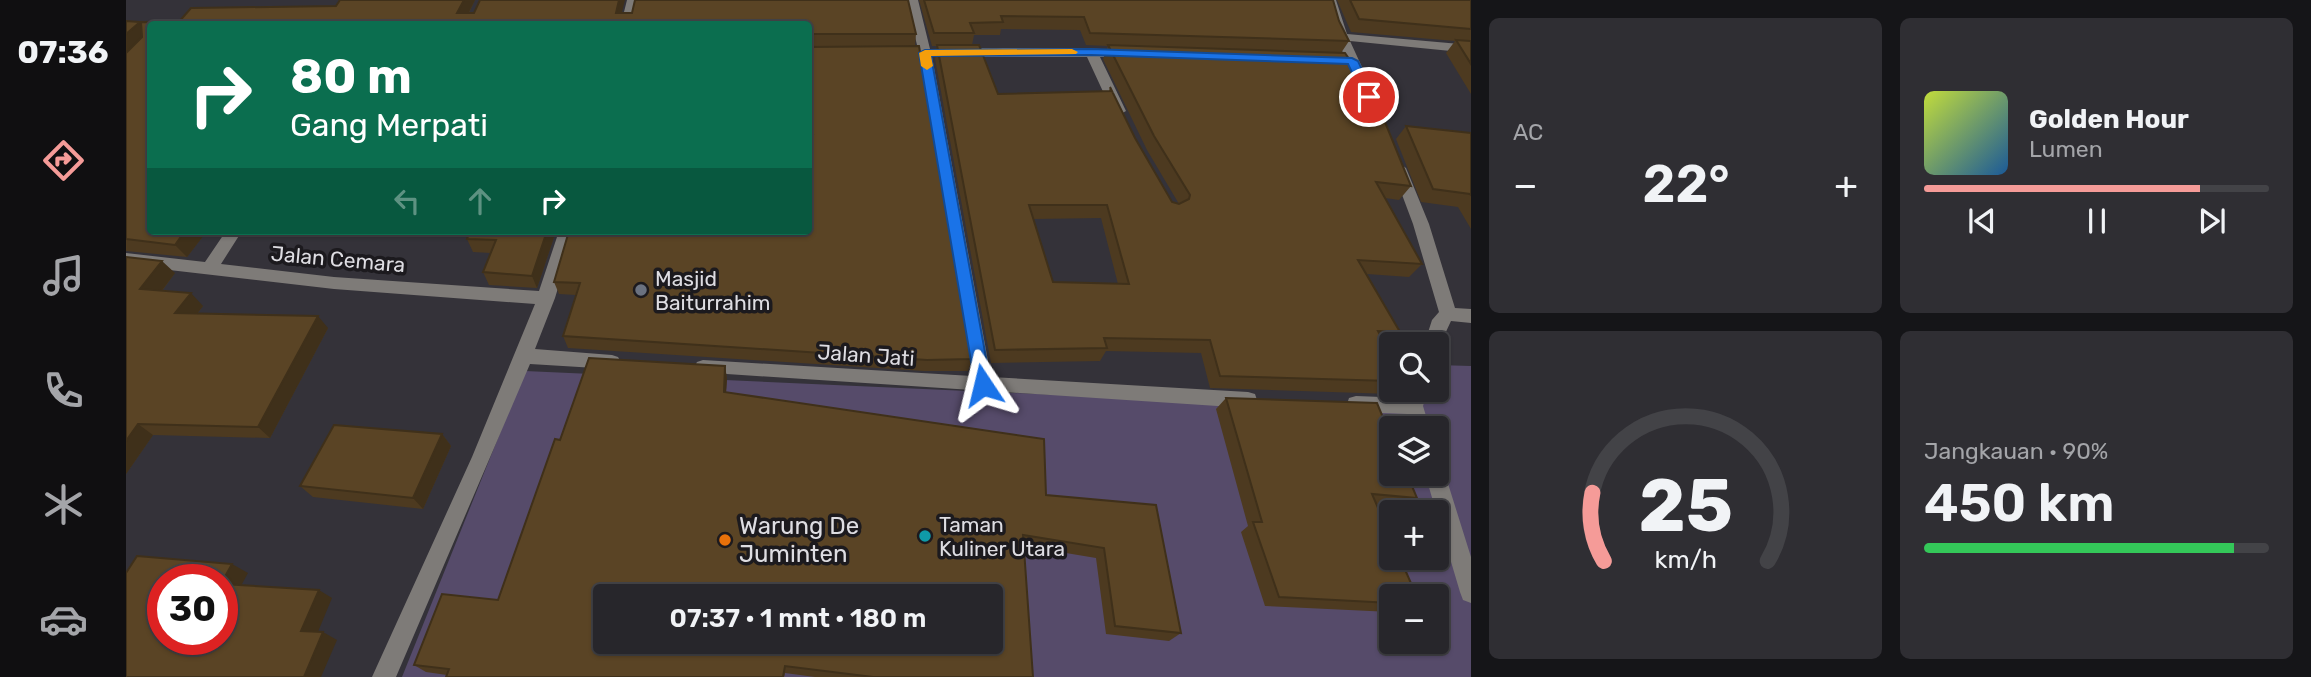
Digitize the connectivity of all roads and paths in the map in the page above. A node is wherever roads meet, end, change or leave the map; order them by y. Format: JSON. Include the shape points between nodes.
{"nodes":[{"id":1,"x":634,"y":0,"type":"edge"},
{"id":2,"x":912,"y":0,"type":"edge"},
{"id":3,"x":1329,"y":0,"type":"edge"},
{"id":4,"x":628,"y":21,"type":"edge"},
{"id":5,"x":1342,"y":37,"type":"junction"},
{"id":6,"x":1471,"y":49,"type":"edge"},
{"id":7,"x":1091,"y":52,"type":"junction"},
{"id":8,"x":886,"y":53,"type":"edge"},
{"id":9,"x":925,"y":53,"type":"junction"},
{"id":10,"x":1146,"y":54,"type":"edge"},
{"id":11,"x":1373,"y":105,"type":"edge"},
{"id":12,"x":1126,"y":127,"type":"edge"},
{"id":13,"x":1392,"y":152,"type":"edge"},
{"id":14,"x":231,"y":235,"type":"edge"},
{"id":15,"x":566,"y":235,"type":"edge"},
{"id":16,"x":126,"y":259,"type":"edge"},
{"id":17,"x":209,"y":269,"type":"junction"},
{"id":18,"x":547,"y":299,"type":"junction"},
{"id":19,"x":1448,"y":314,"type":"junction"},
{"id":20,"x":1471,"y":316,"type":"edge"},
{"id":21,"x":1437,"y":332,"type":"edge"},
{"id":22,"x":525,"y":356,"type":"junction"},
{"id":23,"x":636,"y":363,"type":"edge"},
{"id":24,"x":691,"y":366,"type":"edge"},
{"id":25,"x":983,"y":385,"type":"junction"},
{"id":26,"x":1264,"y":400,"type":"edge"},
{"id":27,"x":1379,"y":400,"type":"edge"},
{"id":28,"x":1332,"y":403,"type":"edge"},
{"id":29,"x":1439,"y":486,"type":"edge"},
{"id":30,"x":1471,"y":592,"type":"edge"},
{"id":31,"x":384,"y":677,"type":"edge"}],
"edges":[{"from":1,"to":4,"type":"street"},
{"from":2,"to":9,"type":"street"},
{"from":3,"to":5,"type":"street"},
{"from":5,"to":6,"type":"street"},
{"from":5,"to":11,"type":"street","via":[[1345,61]]},
{"from":7,"to":9,"type":"street"},
{"from":7,"to":10,"type":"street"},
{"from":7,"to":12,"type":"street"},
{"from":8,"to":9,"type":"street"},
{"from":9,"to":25,"type":"street"},
{"from":13,"to":19,"type":"street","via":[[1421,224]]},
{"from":14,"to":17,"type":"street"},
{"from":15,"to":18,"type":"street"},
{"from":16,"to":17,"type":"street","name":"Jalan Cemara"},
{"from":17,"to":18,"type":"street","name":"Jalan Cemara"},
{"from":18,"to":22,"type":"street"},
{"from":19,"to":20,"type":"street"},
{"from":19,"to":21,"type":"street","via":[[1440,320]]},
{"from":22,"to":23,"type":"street"},
{"from":22,"to":31,"type":"street"},
{"from":24,"to":25,"type":"street","name":"Jalan Jati"},
{"from":25,"to":26,"type":"street","name":"Jalan Jati"},
{"from":27,"to":28,"type":"street"},
{"from":29,"to":30,"type":"street"}]}
